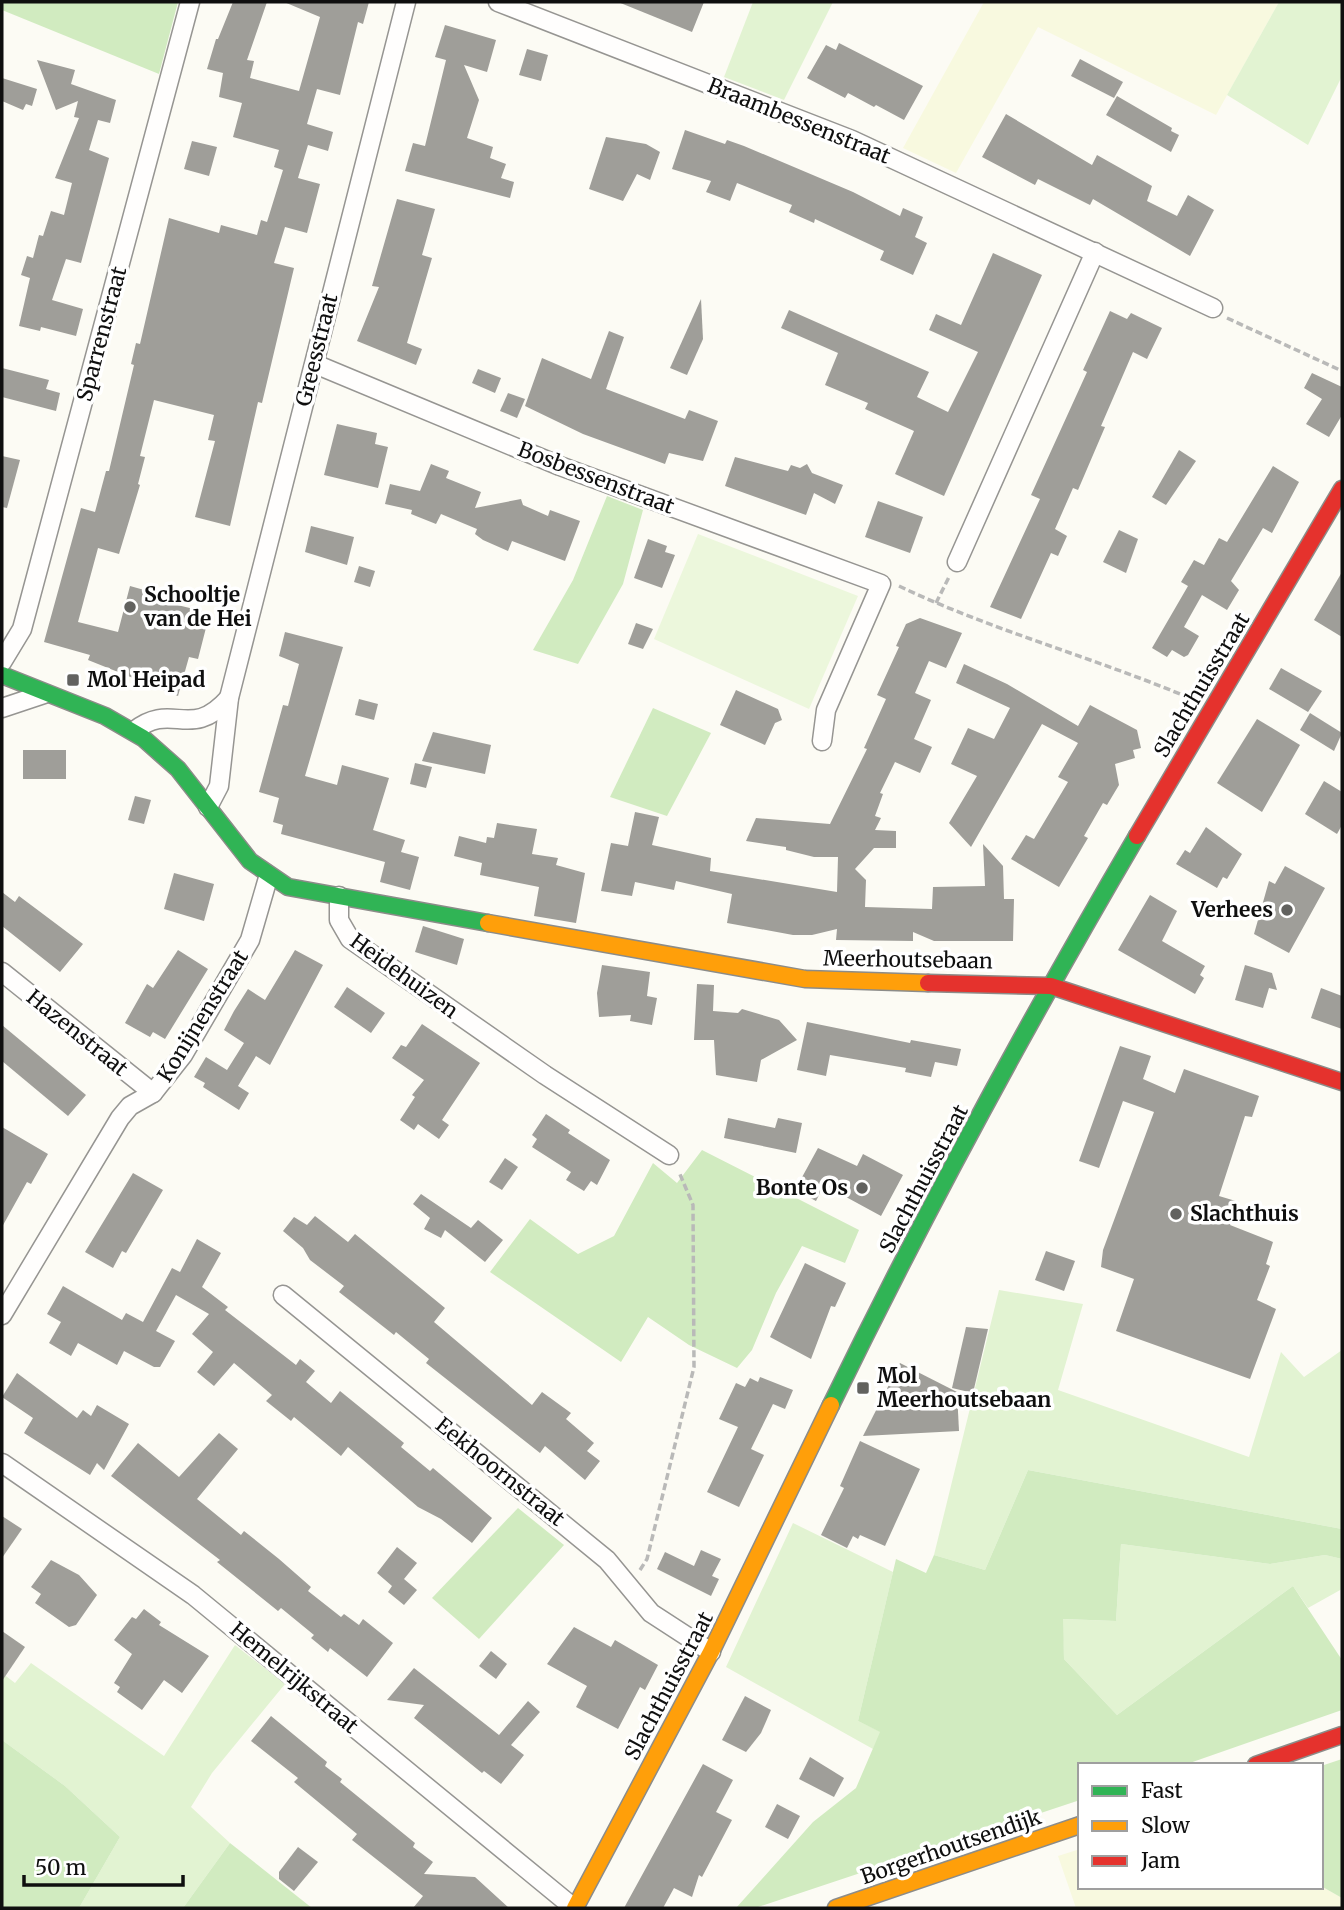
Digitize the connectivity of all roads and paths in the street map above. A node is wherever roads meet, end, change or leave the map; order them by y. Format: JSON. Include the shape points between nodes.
{"nodes":[{"id":1,"x":190,"y":2,"type":"edge"},
{"id":2,"x":406,"y":2,"type":"edge"},
{"id":3,"x":498,"y":2,"type":"edge"},
{"id":4,"x":1095,"y":252,"type":"junction"},
{"id":5,"x":1213,"y":308,"type":"joint"},
{"id":6,"x":315,"y":364,"type":"junction"},
{"id":7,"x":1342,"y":371,"type":"edge"},
{"id":8,"x":1342,"y":489,"type":"edge"},
{"id":9,"x":957,"y":562,"type":"joint"},
{"id":10,"x":881,"y":584,"type":"junction"},
{"id":11,"x":936,"y":603,"type":"junction"},
{"id":12,"x":2,"y":662,"type":"edge"},
{"id":13,"x":2,"y":676,"type":"edge"},
{"id":14,"x":44,"y":694,"type":"junction"},
{"id":15,"x":229,"y":698,"type":"junction"},
{"id":16,"x":2,"y":708,"type":"edge"},
{"id":17,"x":1213,"y":708,"type":"junction"},
{"id":18,"x":134,"y":732,"type":"junction"},
{"id":19,"x":822,"y":741,"type":"dead end"},
{"id":20,"x":208,"y":807,"type":"junction"},
{"id":21,"x":268,"y":878,"type":"junction"},
{"id":22,"x":339,"y":896,"type":"junction"},
{"id":23,"x":2,"y":972,"type":"edge"},
{"id":24,"x":1051,"y":986,"type":"junction"},
{"id":25,"x":1342,"y":1082,"type":"edge"},
{"id":26,"x":153,"y":1093,"type":"junction"},
{"id":27,"x":670,"y":1155,"type":"joint"},
{"id":28,"x":283,"y":1295,"type":"dead end"},
{"id":29,"x":2,"y":1315,"type":"edge"},
{"id":30,"x":2,"y":1463,"type":"edge"},
{"id":31,"x":628,"y":1588,"type":"junction"},
{"id":32,"x":712,"y":1652,"type":"junction"},
{"id":33,"x":1342,"y":1735,"type":"edge"},
{"id":34,"x":1262,"y":1763,"type":"edge"},
{"id":35,"x":1078,"y":1826,"type":"edge"},
{"id":36,"x":575,"y":1908,"type":"edge"},
{"id":37,"x":836,"y":1908,"type":"edge"}],
"edges":[{"from":1,"to":12,"type":"street","name":"Sparrenstraat","via":[[22,629]]},
{"from":2,"to":6,"type":"street","name":"Greesstraat"},
{"from":3,"to":4,"type":"street","name":"Braambessenstraat","via":[[852,140]]},
{"from":4,"to":5,"type":"street","name":"Braambessenstraat"},
{"from":4,"to":9,"type":"street"},
{"from":5,"to":7,"type":"path"},
{"from":6,"to":10,"type":"street","name":"Bosbessenstraat","via":[[560,466]]},
{"from":6,"to":15,"type":"street","name":"Greesstraat"},
{"from":8,"to":17,"type":"street","name":"Slachthuisstraat"},
{"from":9,"to":11,"type":"path"},
{"from":10,"to":11,"type":"path","via":[[891,582]]},
{"from":10,"to":19,"type":"street","via":[[826,710]]},
{"from":11,"to":17,"type":"path"},
{"from":13,"to":14,"type":"street"},
{"from":14,"to":16,"type":"street"},
{"from":14,"to":18,"type":"street","via":[[115,720]]},
{"from":15,"to":18,"type":"street","via":[[209,717],[155,718]]},
{"from":15,"to":20,"type":"street","name":"Greesstraat","via":[[219,786]]},
{"from":17,"to":24,"type":"street","name":"Slachthuisstraat"},
{"from":18,"to":20,"type":"street","via":[[161,751]]},
{"from":20,"to":21,"type":"street","via":[[248,863]]},
{"from":21,"to":22,"type":"street","via":[[288,887]]},
{"from":21,"to":26,"type":"street","name":"Konijnenstraat","via":[[239,962],[183,1055]]},
{"from":22,"to":24,"type":"street","name":"Meerhoutsebaan","via":[[805,979],[873,985]]},
{"from":22,"to":27,"type":"street","name":"Heidehuizen","via":[[339,920],[350,939],[545,1075]]},
{"from":23,"to":26,"type":"street","name":"Hazenstraat"},
{"from":24,"to":25,"type":"street","name":"Meerhoutsebaan"},
{"from":24,"to":32,"type":"street","name":"Slachthuisstraat","via":[[877,1311]]},
{"from":26,"to":29,"type":"street","name":"Konijnenstraat","via":[[130,1106],[120,1118]]},
{"from":27,"to":31,"type":"path","via":[[693,1205],[694,1367],[647,1559]]},
{"from":28,"to":31,"type":"street","name":"Eekhoornstraat","via":[[607,1560]]},
{"from":30,"to":36,"type":"street","name":"Hemelrijkstraat","via":[[194,1595]]},
{"from":31,"to":32,"type":"street","name":"Eekhoornstraat","via":[[651,1613]]},
{"from":32,"to":36,"type":"street","name":"Slachthuisstraat"},
{"from":33,"to":34,"type":"street"},
{"from":35,"to":37,"type":"street","name":"Borgerhoutsendijk"}]}
